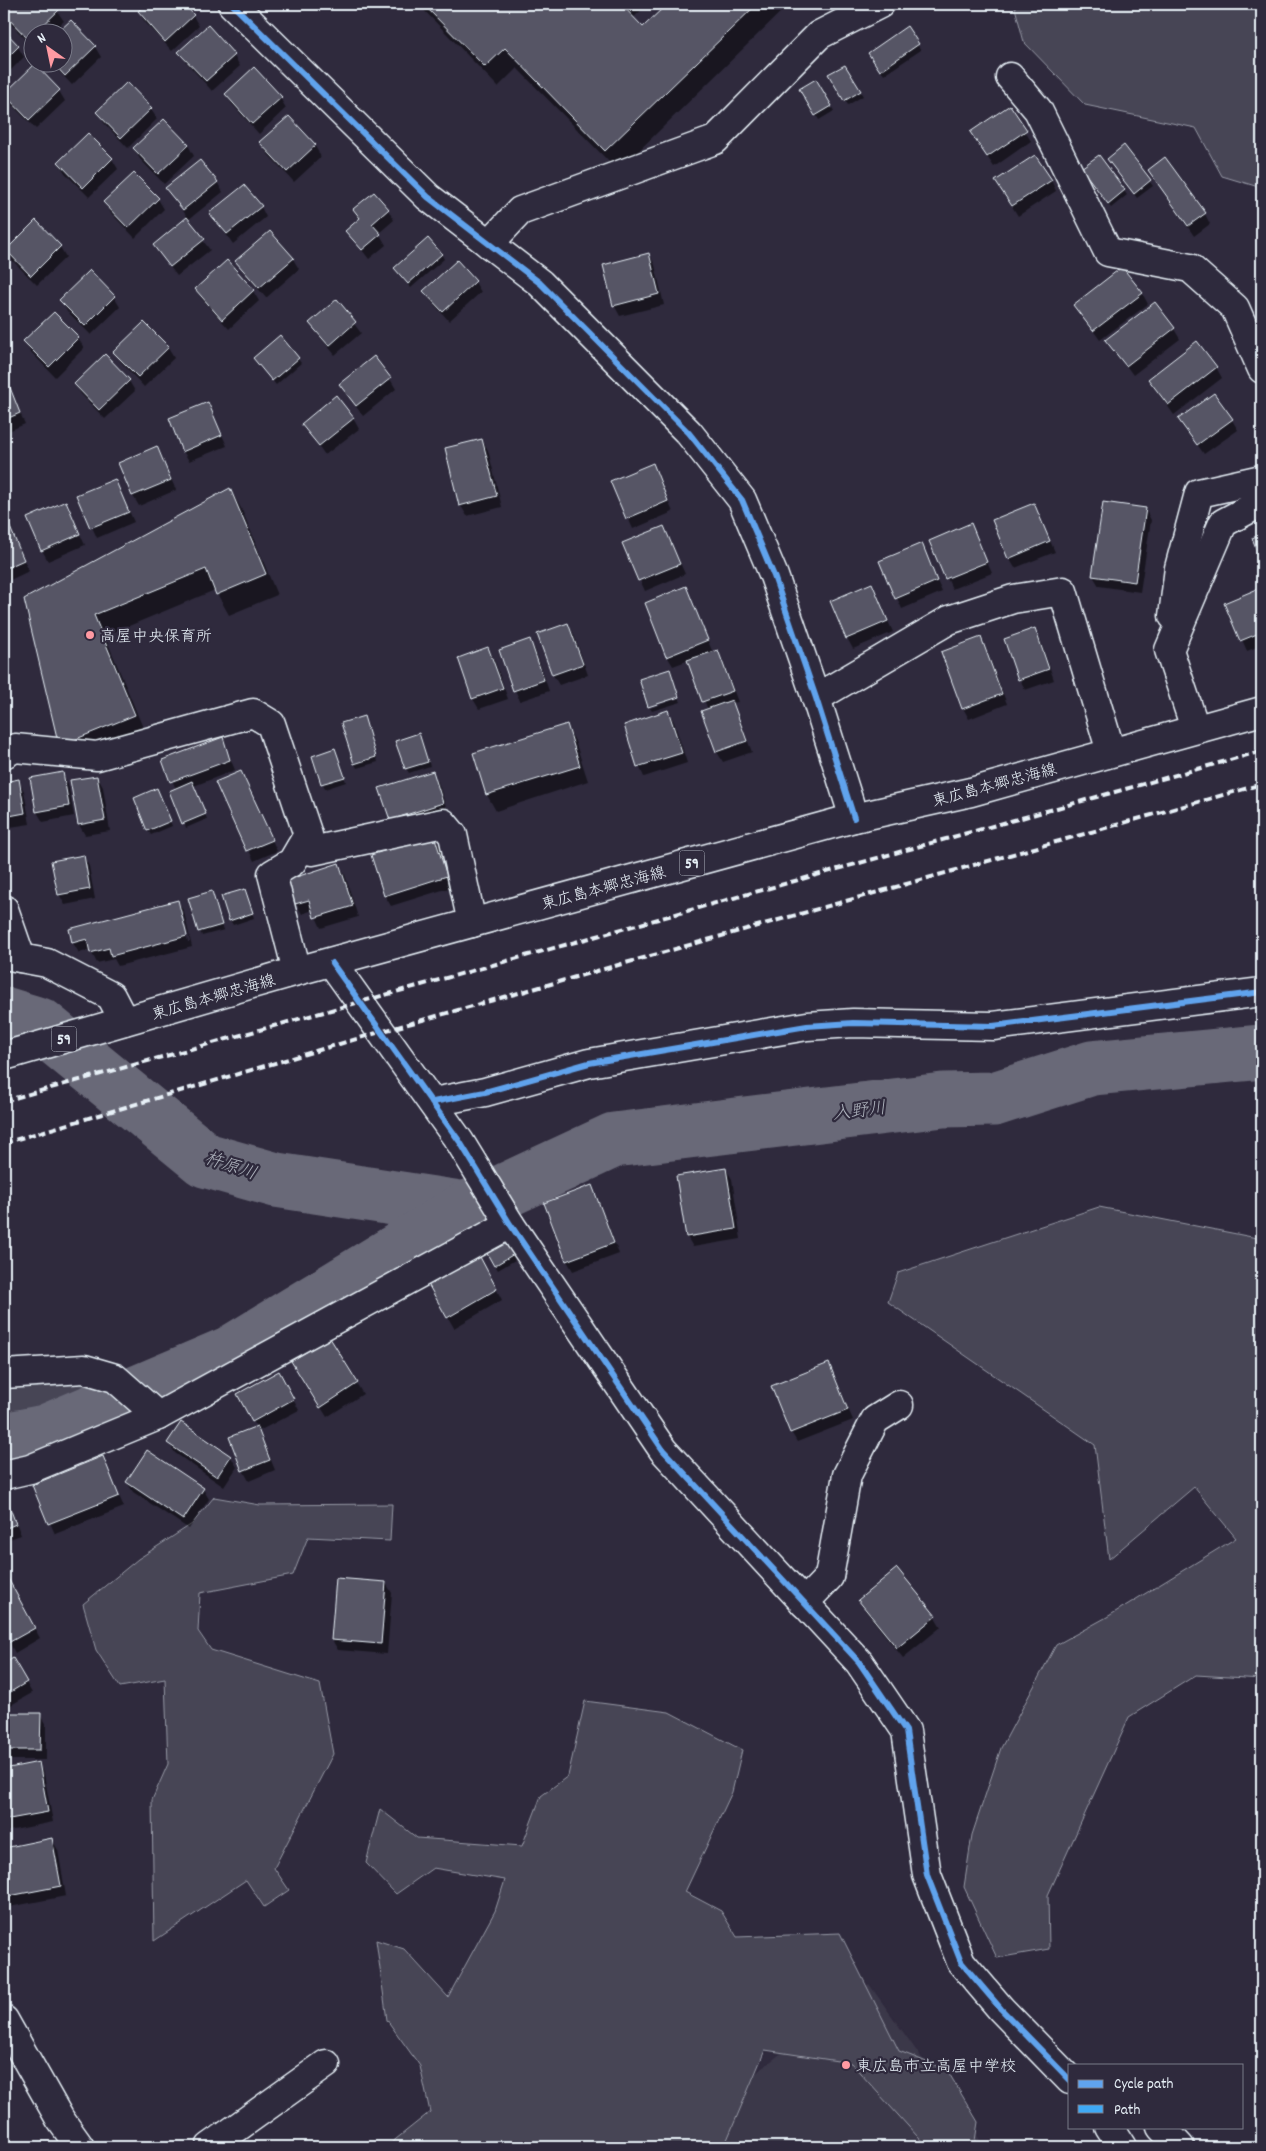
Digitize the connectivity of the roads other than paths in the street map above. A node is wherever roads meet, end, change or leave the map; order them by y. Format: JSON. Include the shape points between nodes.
{"nodes":[{"id":1,"x":232,"y":4,"type":"edge"},
{"id":2,"x":880,"y":4,"type":"edge"},
{"id":3,"x":1010,"y":77,"type":"dead end"},
{"id":4,"x":489,"y":244,"type":"junction"},
{"id":5,"x":1262,"y":369,"type":"edge"},
{"id":6,"x":1262,"y":479,"type":"edge"},
{"id":7,"x":1262,"y":506,"type":"edge"},
{"id":8,"x":1189,"y":574,"type":"junction"},
{"id":9,"x":816,"y":698,"type":"junction"},
{"id":10,"x":1262,"y":711,"type":"edge"},
{"id":11,"x":1195,"y":728,"type":"junction"},
{"id":12,"x":1110,"y":752,"type":"junction"},
{"id":13,"x":4,"y":754,"type":"edge"},
{"id":14,"x":854,"y":818,"type":"junction"},
{"id":15,"x":300,"y":849,"type":"junction"},
{"id":16,"x":4,"y":909,"type":"edge"},
{"id":17,"x":472,"y":924,"type":"junction"},
{"id":18,"x":12,"y":956,"type":"edge"},
{"id":19,"x":332,"y":963,"type":"junction"},
{"id":20,"x":297,"y":972,"type":"junction"},
{"id":21,"x":1262,"y":992,"type":"edge"},
{"id":22,"x":124,"y":1021,"type":"junction"},
{"id":23,"x":4,"y":1056,"type":"edge"},
{"id":24,"x":433,"y":1102,"type":"junction"},
{"id":25,"x":510,"y":1224,"type":"junction"},
{"id":26,"x":4,"y":1374,"type":"edge"},
{"id":27,"x":899,"y":1405,"type":"dead end"},
{"id":28,"x":154,"y":1413,"type":"junction"},
{"id":29,"x":4,"y":1475,"type":"edge"},
{"id":30,"x":804,"y":1603,"type":"junction"},
{"id":31,"x":4,"y":2020,"type":"edge"},
{"id":32,"x":326,"y":2064,"type":"dead end"},
{"id":33,"x":1068,"y":2078,"type":"edge"},
{"id":34,"x":1109,"y":2128,"type":"edge"},
{"id":35,"x":1163,"y":2128,"type":"edge"},
{"id":36,"x":80,"y":2147,"type":"edge"},
{"id":37,"x":210,"y":2147,"type":"edge"},
{"id":38,"x":1122,"y":2147,"type":"edge"},
{"id":39,"x":1180,"y":2147,"type":"edge"}],
"edges":[{"from":1,"to":4,"type":"street","via":[[428,198]]},
{"from":2,"to":4,"type":"street","via":[[818,35],[715,140],[520,211]]},
{"from":3,"to":5,"type":"street","via":[[1038,110],[1108,252],[1190,268],[1235,308]]},
{"from":4,"to":9,"type":"street","via":[[540,283],[682,426],[742,500],[774,576]]},
{"from":6,"to":8,"type":"street","via":[[1200,492]]},
{"from":7,"to":8,"type":"street","via":[[1253,507],[1223,523]]},
{"from":8,"to":11,"type":"street","via":[[1168,650]]},
{"from":9,"to":12,"type":"street","via":[[949,620],[1013,599],[1063,591]]},
{"from":9,"to":14,"type":"street"},
{"from":10,"to":11,"type":"street","name":"東広島本郷忠海線","number":"59"},
{"from":11,"to":12,"type":"street","name":"東広島本郷忠海線","number":"59"},
{"from":12,"to":14,"type":"street","name":"東広島本郷忠海線","number":"59","via":[[971,792]]},
{"from":13,"to":15,"type":"street","via":[[15,748],[97,756],[253,713],[271,724],[308,835]]},
{"from":14,"to":17,"type":"street","name":"東広島本郷忠海線","number":"59"},
{"from":15,"to":17,"type":"street","via":[[312,851],[443,823],[453,835]]},
{"from":15,"to":20,"type":"street","via":[[292,862],[272,874]]},
{"from":16,"to":18,"type":"street"},
{"from":17,"to":19,"type":"street","name":"東広島本郷忠海線","number":"59"},
{"from":18,"to":22,"type":"street","via":[[48,963],[111,996]]},
{"from":19,"to":20,"type":"street","name":"東広島本郷忠海線","number":"59"},
{"from":19,"to":24,"type":"street"},
{"from":20,"to":22,"type":"street","name":"東広島本郷忠海線","number":"59"},
{"from":21,"to":24,"type":"street","via":[[993,1026],[853,1023],[807,1026],[589,1063],[485,1092]]},
{"from":22,"to":23,"type":"street","name":"東広島本郷忠海線","number":"59"},
{"from":24,"to":25,"type":"street"},
{"from":25,"to":28,"type":"street"},
{"from":25,"to":30,"type":"street","via":[[663,1450]]},
{"from":26,"to":28,"type":"street","via":[[84,1369],[115,1378]]},
{"from":27,"to":30,"type":"street","via":[[874,1420],[847,1476],[829,1577]]},
{"from":28,"to":29,"type":"street","via":[[30,1469]]},
{"from":30,"to":33,"type":"street","via":[[859,1662],[906,1731],[927,1875],[961,1962]]},
{"from":31,"to":36,"type":"street","via":[[60,2119]]},
{"from":32,"to":37,"type":"street"},
{"from":34,"to":38,"type":"street"},
{"from":35,"to":39,"type":"street"}]}
